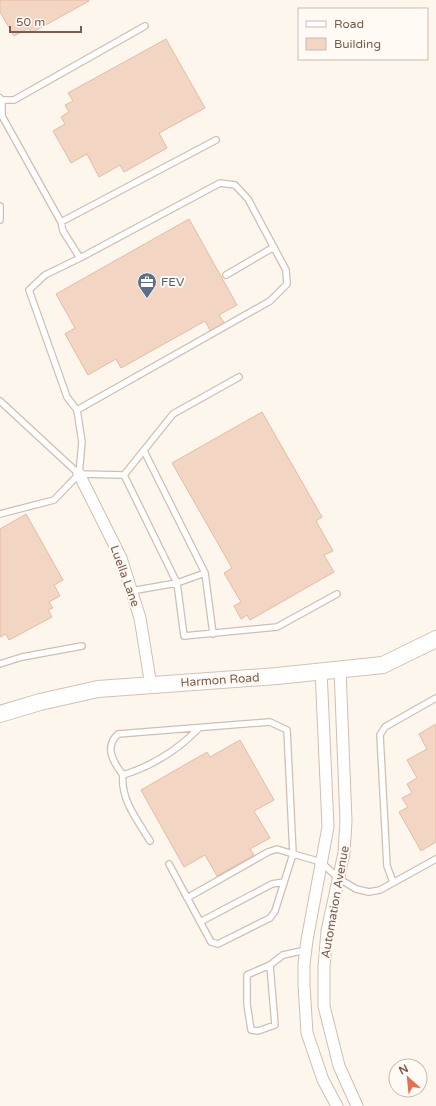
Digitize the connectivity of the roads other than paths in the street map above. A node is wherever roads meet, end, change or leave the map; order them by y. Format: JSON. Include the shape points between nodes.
{"nodes":[{"id":1,"x":145,"y":26,"type":"dead end"},
{"id":2,"x":1,"y":99,"type":"edge"},
{"id":3,"x":216,"y":140,"type":"dead end"},
{"id":4,"x":0,"y":206,"type":"edge"},
{"id":5,"x":0,"y":220,"type":"edge"},
{"id":6,"x":61,"y":222,"type":"junction"},
{"id":7,"x":274,"y":247,"type":"junction"},
{"id":8,"x":80,"y":258,"type":"junction"},
{"id":9,"x":226,"y":275,"type":"dead end"},
{"id":10,"x":239,"y":377,"type":"dead end"},
{"id":11,"x":0,"y":401,"type":"edge"},
{"id":12,"x":77,"y":410,"type":"junction"},
{"id":13,"x":144,"y":451,"type":"junction"},
{"id":14,"x":79,"y":474,"type":"junction"},
{"id":15,"x":124,"y":475,"type":"junction"},
{"id":16,"x":0,"y":514,"type":"edge"},
{"id":17,"x":205,"y":573,"type":"junction"},
{"id":18,"x":177,"y":583,"type":"junction"},
{"id":19,"x":131,"y":591,"type":"junction"},
{"id":20,"x":337,"y":594,"type":"dead end"},
{"id":21,"x":212,"y":634,"type":"junction"},
{"id":22,"x":436,"y":640,"type":"edge"},
{"id":23,"x":82,"y":646,"type":"dead end"},
{"id":24,"x":0,"y":664,"type":"edge"},
{"id":25,"x":340,"y":668,"type":"junction"},
{"id":26,"x":321,"y":670,"type":"junction"},
{"id":27,"x":151,"y":686,"type":"junction"},
{"id":28,"x":436,"y":698,"type":"edge"},
{"id":29,"x":0,"y":714,"type":"edge"},
{"id":30,"x":199,"y":728,"type":"junction"},
{"id":31,"x":123,"y":775,"type":"junction"},
{"id":32,"x":150,"y":841,"type":"dead end"},
{"id":33,"x":293,"y":854,"type":"junction"},
{"id":34,"x":436,"y":859,"type":"edge"},
{"id":35,"x":321,"y":862,"type":"junction"},
{"id":36,"x":169,"y":864,"type":"dead end"},
{"id":37,"x":338,"y":878,"type":"junction"},
{"id":38,"x":284,"y":882,"type":"junction"},
{"id":39,"x":393,"y":882,"type":"junction"},
{"id":40,"x":187,"y":898,"type":"junction"},
{"id":41,"x":200,"y":922,"type":"junction"},
{"id":42,"x":306,"y":950,"type":"junction"},
{"id":43,"x":270,"y":965,"type":"junction"},
{"id":44,"x":337,"y":1106,"type":"edge"},
{"id":45,"x":357,"y":1106,"type":"edge"}],
"edges":[{"from":1,"to":2,"type":"lane","via":[[14,100]]},
{"from":2,"to":6,"type":"lane","via":[[2,116]]},
{"from":3,"to":6,"type":"lane"},
{"from":4,"to":5,"type":"lane"},
{"from":6,"to":8,"type":"lane","via":[[63,231]]},
{"from":7,"to":8,"type":"lane","via":[[248,199],[235,185],[220,183]]},
{"from":7,"to":9,"type":"lane"},
{"from":7,"to":12,"type":"lane","via":[[286,270],[287,284],[270,301]]},
{"from":8,"to":12,"type":"lane","via":[[45,275],[29,290],[67,397]]},
{"from":10,"to":13,"type":"lane","via":[[173,414]]},
{"from":11,"to":14,"type":"lane"},
{"from":12,"to":14,"type":"lane","via":[[82,442]]},
{"from":13,"to":15,"type":"lane"},
{"from":13,"to":17,"type":"lane"},
{"from":14,"to":15,"type":"lane"},
{"from":14,"to":16,"type":"lane","via":[[54,500]]},
{"from":14,"to":19,"type":"street","name":"Luella Lane","via":[[121,558]]},
{"from":15,"to":18,"type":"lane"},
{"from":17,"to":18,"type":"lane"},
{"from":17,"to":21,"type":"lane"},
{"from":18,"to":19,"type":"lane"},
{"from":18,"to":21,"type":"lane","via":[[184,636]]},
{"from":19,"to":27,"type":"street","name":"Luella Lane","via":[[140,618]]},
{"from":20,"to":21,"type":"lane","via":[[277,627]]},
{"from":22,"to":25,"type":"street","name":"Harmon Road","via":[[383,665]]},
{"from":23,"to":24,"type":"lane","via":[[22,657]]},
{"from":25,"to":26,"type":"street","name":"Harmon Road"},
{"from":25,"to":37,"type":"street","name":"Automation Avenue","via":[[346,821],[344,853]]},
{"from":26,"to":27,"type":"street","name":"Harmon Road"},
{"from":26,"to":35,"type":"street","name":"Automation Avenue","via":[[328,827]]},
{"from":27,"to":29,"type":"street","name":"Harmon Road","via":[[98,690],[40,702]]},
{"from":28,"to":39,"type":"lane","via":[[385,727],[380,735],[387,866]]},
{"from":30,"to":31,"type":"lane","via":[[178,748],[141,769]]},
{"from":30,"to":31,"type":"lane","via":[[118,734],[112,739],[110,750],[115,764]]},
{"from":30,"to":33,"type":"lane","via":[[270,722],[287,730]]},
{"from":31,"to":32,"type":"lane","via":[[121,786],[124,796]]},
{"from":33,"to":35,"type":"lane"},
{"from":33,"to":38,"type":"lane"},
{"from":33,"to":40,"type":"lane","via":[[277,849],[268,852]]},
{"from":34,"to":39,"type":"lane"},
{"from":35,"to":37,"type":"lane"},
{"from":35,"to":42,"type":"street","name":"Automation Avenue"},
{"from":36,"to":40,"type":"lane"},
{"from":37,"to":39,"type":"lane","via":[[356,889],[369,892],[380,890]]},
{"from":37,"to":45,"type":"street","name":"Automation Avenue","via":[[327,931],[324,1006],[339,1066]]},
{"from":38,"to":41,"type":"lane","via":[[272,884]]},
{"from":38,"to":41,"type":"lane","via":[[275,911],[270,918],[218,944],[211,942]]},
{"from":40,"to":41,"type":"lane"},
{"from":42,"to":43,"type":"lane","via":[[283,955]]},
{"from":42,"to":44,"type":"street","name":"Automation Avenue","via":[[304,985],[307,1033],[323,1080]]},
{"from":43,"to":43,"type":"lane","via":[[247,975],[247,1004],[251,1030],[258,1031],[276,1025]]}]}
